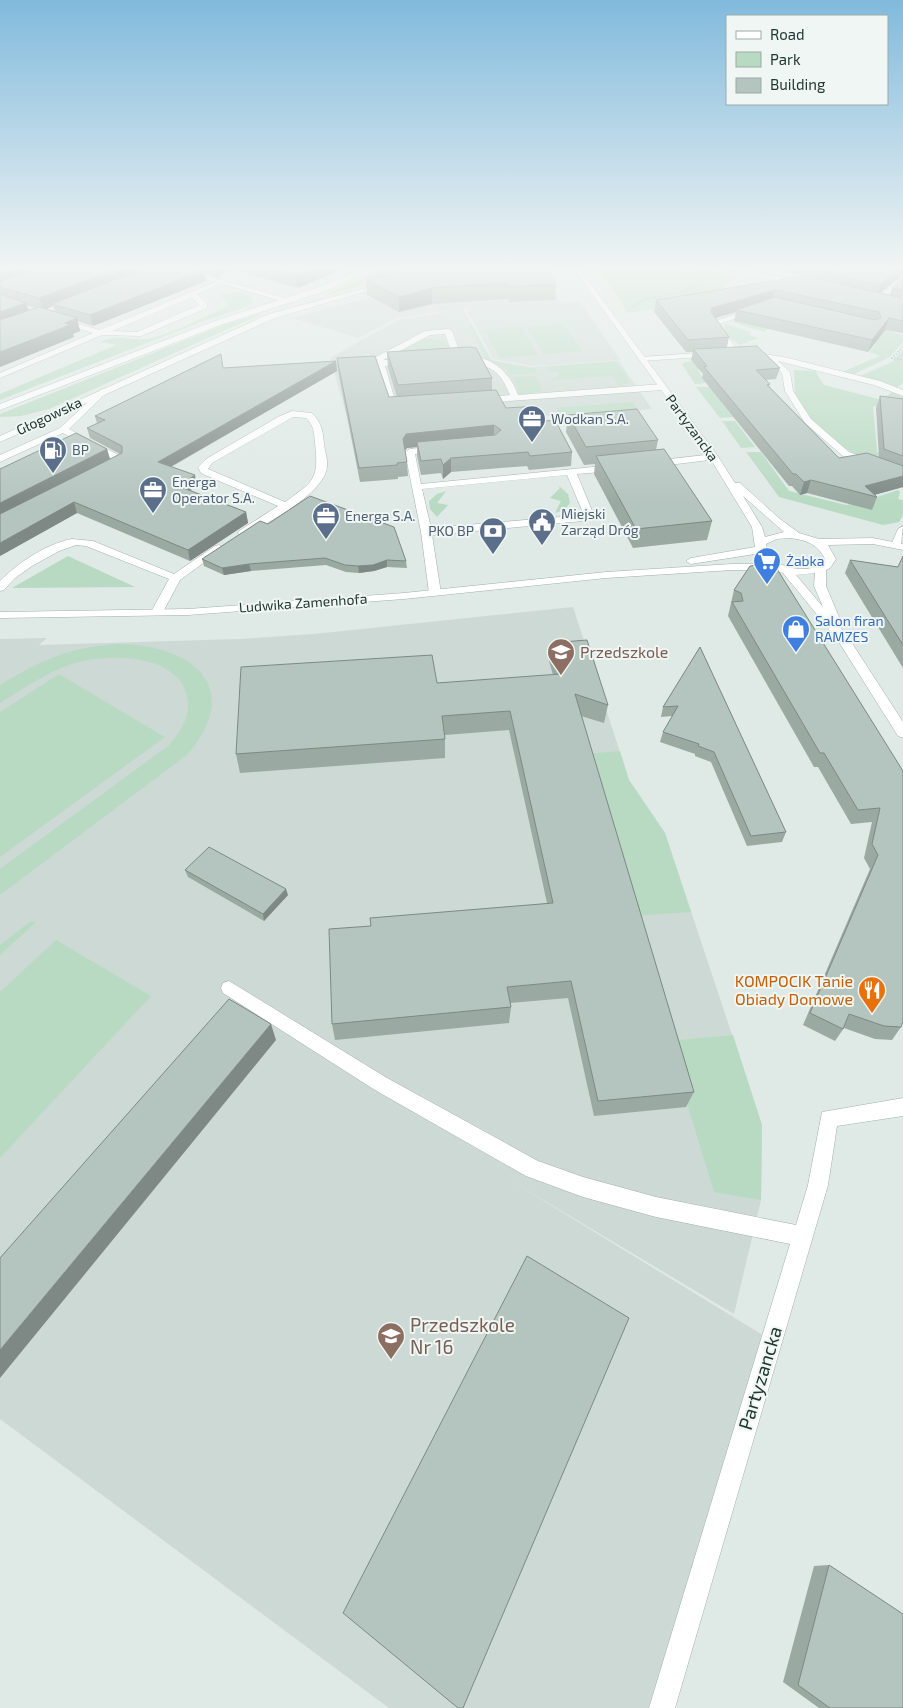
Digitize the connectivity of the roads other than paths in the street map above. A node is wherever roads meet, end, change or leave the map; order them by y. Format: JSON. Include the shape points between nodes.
{"nodes":[{"id":1,"x":73,"y":345,"type":"edge"},
{"id":2,"x":161,"y":345,"type":"edge"},
{"id":3,"x":208,"y":345,"type":"edge"},
{"id":4,"x":406,"y":345,"type":"edge"},
{"id":5,"x":453,"y":345,"type":"edge"},
{"id":6,"x":632,"y":345,"type":"edge"},
{"id":7,"x":729,"y":345,"type":"edge"},
{"id":8,"x":734,"y":352,"type":"junction"},
{"id":9,"x":766,"y":354,"type":"junction"},
{"id":10,"x":458,"y":358,"type":"junction"},
{"id":11,"x":439,"y":359,"type":"edge"},
{"id":12,"x":642,"y":359,"type":"junction"},
{"id":13,"x":420,"y":361,"type":"edge"},
{"id":14,"x":381,"y":364,"type":"junction"},
{"id":15,"x":0,"y":376,"type":"edge"},
{"id":16,"x":662,"y":388,"type":"junction"},
{"id":17,"x":102,"y":392,"type":"junction"},
{"id":18,"x":903,"y":394,"type":"edge"},
{"id":19,"x":515,"y":397,"type":"junction"},
{"id":20,"x":468,"y":401,"type":"edge"},
{"id":21,"x":412,"y":406,"type":"edge"},
{"id":22,"x":0,"y":407,"type":"edge"},
{"id":23,"x":63,"y":430,"type":"junction"},
{"id":24,"x":1,"y":437,"type":"edge"},
{"id":25,"x":447,"y":448,"type":"edge"},
{"id":26,"x":714,"y":457,"type":"junction"},
{"id":27,"x":0,"y":459,"type":"edge"},
{"id":28,"x":647,"y":464,"type":"edge"},
{"id":29,"x":628,"y":466,"type":"edge"},
{"id":30,"x":576,"y":468,"type":"junction"},
{"id":31,"x":104,"y":469,"type":"edge"},
{"id":32,"x":723,"y":472,"type":"junction"},
{"id":33,"x":903,"y":475,"type":"edge"},
{"id":34,"x":417,"y":488,"type":"junction"},
{"id":35,"x":284,"y":505,"type":"junction"},
{"id":36,"x":903,"y":529,"type":"edge"},
{"id":37,"x":426,"y":532,"type":"junction"},
{"id":38,"x":796,"y":535,"type":"junction"},
{"id":39,"x":817,"y":542,"type":"junction"},
{"id":40,"x":760,"y":546,"type":"junction"},
{"id":41,"x":900,"y":546,"type":"edge"},
{"id":42,"x":782,"y":569,"type":"junction"},
{"id":43,"x":821,"y":570,"type":"junction"},
{"id":44,"x":606,"y":575,"type":"junction"},
{"id":45,"x":175,"y":578,"type":"junction"},
{"id":46,"x":0,"y":588,"type":"edge"},
{"id":47,"x":435,"y":593,"type":"junction"},
{"id":48,"x":157,"y":612,"type":"junction"},
{"id":49,"x":0,"y":615,"type":"edge"},
{"id":50,"x":842,"y":637,"type":"junction"},
{"id":51,"x":903,"y":733,"type":"edge"},
{"id":52,"x":229,"y":988,"type":"dead end"},
{"id":53,"x":903,"y":1107,"type":"edge"},
{"id":54,"x":802,"y":1236,"type":"junction"},
{"id":55,"x":662,"y":1708,"type":"edge"}],
"edges":[{"from":1,"to":15,"type":"street"},
{"from":2,"to":22,"type":"street","name":"Głogowska"},
{"from":3,"to":17,"type":"street","name":"Głogowska"},
{"from":4,"to":14,"type":"street","via":[[379,359]]},
{"from":5,"to":10,"type":"street"},
{"from":6,"to":12,"type":"street","name":"Partyzancka"},
{"from":7,"to":8,"type":"street"},
{"from":8,"to":9,"type":"street"},
{"from":8,"to":12,"type":"street"},
{"from":9,"to":18,"type":"street"},
{"from":9,"to":33,"type":"street","via":[[786,372],[789,392],[808,421],[846,454]]},
{"from":10,"to":11,"type":"street"},
{"from":10,"to":19,"type":"street","via":[[479,361],[501,370],[507,376]]},
{"from":12,"to":16,"type":"street","name":"Partyzancka"},
{"from":13,"to":14,"type":"street"},
{"from":14,"to":21,"type":"street","via":[[393,407]]},
{"from":16,"to":19,"type":"street"},
{"from":16,"to":26,"type":"street","name":"Partyzancka"},
{"from":17,"to":23,"type":"street"},
{"from":17,"to":24,"type":"street","name":"Głogowska"},
{"from":19,"to":20,"type":"street"},
{"from":23,"to":27,"type":"street"},
{"from":23,"to":31,"type":"street","via":[[121,460]]},
{"from":25,"to":34,"type":"street","via":[[410,452]]},
{"from":26,"to":28,"type":"street"},
{"from":26,"to":32,"type":"street","name":"Partyzancka"},
{"from":29,"to":30,"type":"street"},
{"from":30,"to":34,"type":"street"},
{"from":30,"to":37,"type":"street","via":[[590,518]]},
{"from":32,"to":38,"type":"street","name":"Partyzancka"},
{"from":32,"to":40,"type":"street","name":"Partyzancka","via":[[756,527]]},
{"from":34,"to":37,"type":"street"},
{"from":35,"to":35,"type":"street","via":[[319,479],[322,468],[317,422],[309,415],[292,414],[281,419],[203,467],[208,473]]},
{"from":35,"to":45,"type":"street"},
{"from":36,"to":41,"type":"street"},
{"from":37,"to":47,"type":"street"},
{"from":38,"to":39,"type":"street"},
{"from":38,"to":40,"type":"street","name":"Ludwika Zamenhofa","via":[[775,536]]},
{"from":39,"to":41,"type":"street","via":[[873,541]]},
{"from":39,"to":43,"type":"street","via":[[829,554],[830,560]]},
{"from":40,"to":42,"type":"street","via":[[761,556]]},
{"from":40,"to":44,"type":"street","name":"Ludwika Zamenhofa"},
{"from":42,"to":43,"type":"street","name":"Ludwika Zamenhofa"},
{"from":42,"to":44,"type":"street","name":"Ludwika Zamenhofa","via":[[732,566]]},
{"from":42,"to":50,"type":"street"},
{"from":43,"to":50,"type":"street","via":[[820,586]]},
{"from":44,"to":47,"type":"street","name":"Ludwika Zamenhofa"},
{"from":45,"to":46,"type":"street","via":[[90,543],[77,541],[63,544],[26,566],[10,576]]},
{"from":45,"to":48,"type":"street"},
{"from":47,"to":48,"type":"street","name":"Ludwika Zamenhofa"},
{"from":48,"to":49,"type":"street","name":"Ludwika Zamenhofa"},
{"from":50,"to":51,"type":"street"},
{"from":52,"to":54,"type":"street","via":[[381,1084],[533,1169],[656,1207]]},
{"from":53,"to":54,"type":"street","name":"Partyzancka","via":[[829,1118],[818,1184]]},
{"from":54,"to":55,"type":"street","name":"Partyzancka"}]}
